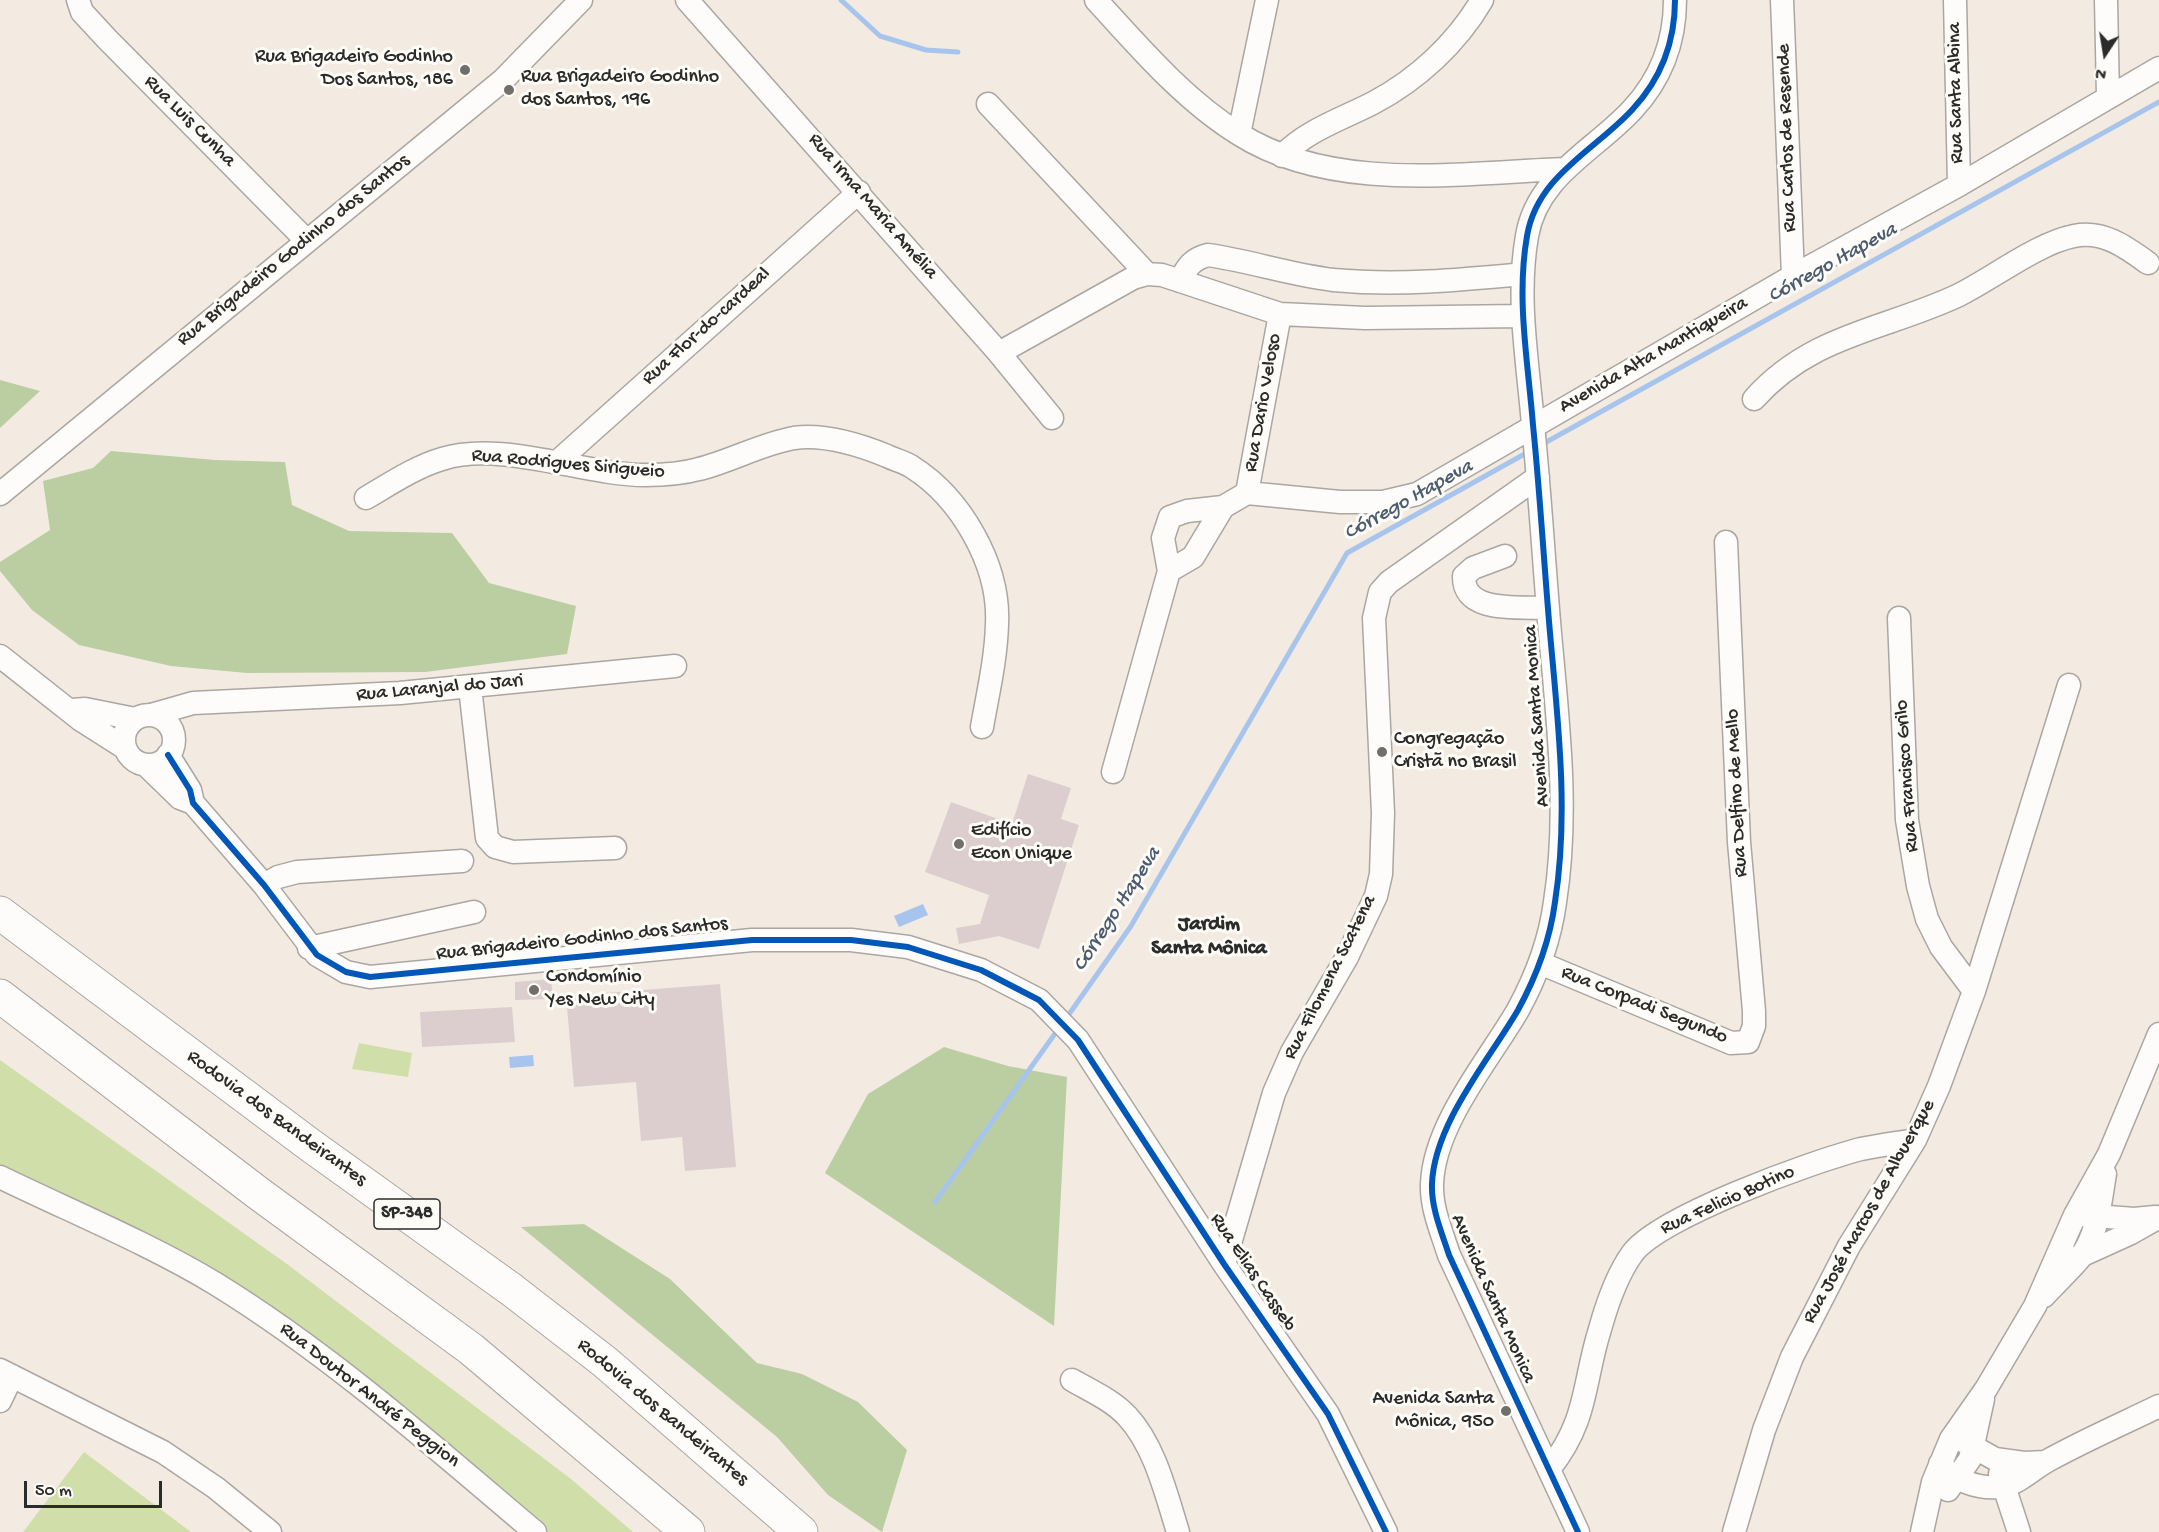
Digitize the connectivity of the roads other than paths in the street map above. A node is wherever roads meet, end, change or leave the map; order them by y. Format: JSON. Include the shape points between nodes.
{"nodes":[{"id":1,"x":78,"y":0,"type":"edge"},
{"id":2,"x":580,"y":0,"type":"edge"},
{"id":3,"x":687,"y":0,"type":"edge"},
{"id":4,"x":1096,"y":0,"type":"edge"},
{"id":5,"x":1267,"y":0,"type":"edge"},
{"id":6,"x":1482,"y":0,"type":"edge"},
{"id":7,"x":1675,"y":0,"type":"edge"},
{"id":8,"x":1782,"y":0,"type":"edge"},
{"id":9,"x":1955,"y":0,"type":"edge"},
{"id":10,"x":2106,"y":0,"type":"edge"},
{"id":11,"x":2159,"y":68,"type":"edge"},
{"id":12,"x":2108,"y":97,"type":"junction"},
{"id":13,"x":988,"y":104,"type":"dead end"},
{"id":14,"x":1239,"y":134,"type":"junction"},
{"id":15,"x":1282,"y":156,"type":"junction"},
{"id":16,"x":1564,"y":169,"type":"junction"},
{"id":17,"x":1959,"y":185,"type":"junction"},
{"id":18,"x":859,"y":192,"type":"junction"},
{"id":19,"x":307,"y":241,"type":"junction"},
{"id":20,"x":2148,"y":264,"type":"dead end"},
{"id":21,"x":1147,"y":274,"type":"junction"},
{"id":22,"x":1523,"y":274,"type":"junction"},
{"id":23,"x":1793,"y":276,"type":"junction"},
{"id":24,"x":1180,"y":281,"type":"junction"},
{"id":25,"x":1280,"y":314,"type":"junction"},
{"id":26,"x":1522,"y":316,"type":"junction"},
{"id":27,"x":999,"y":353,"type":"junction"},
{"id":28,"x":1754,"y":399,"type":"dead end"},
{"id":29,"x":1052,"y":418,"type":"dead end"},
{"id":30,"x":1534,"y":430,"type":"junction"},
{"id":31,"x":556,"y":463,"type":"junction"},
{"id":32,"x":1537,"y":469,"type":"junction"},
{"id":33,"x":1248,"y":493,"type":"junction"},
{"id":34,"x":0,"y":494,"type":"edge"},
{"id":35,"x":366,"y":498,"type":"dead end"},
{"id":36,"x":1222,"y":507,"type":"junction"},
{"id":37,"x":1726,"y":542,"type":"dead end"},
{"id":38,"x":1505,"y":556,"type":"dead end"},
{"id":39,"x":1169,"y":571,"type":"junction"},
{"id":40,"x":1548,"y":608,"type":"junction"},
{"id":41,"x":1899,"y":618,"type":"dead end"},
{"id":42,"x":0,"y":656,"type":"edge"},
{"id":43,"x":675,"y":666,"type":"dead end"},
{"id":44,"x":2069,"y":685,"type":"dead end"},
{"id":45,"x":471,"y":687,"type":"junction"},
{"id":46,"x":205,"y":703,"type":"junction"},
{"id":47,"x":72,"y":711,"type":"junction"},
{"id":48,"x":143,"y":717,"type":"junction"},
{"id":49,"x":982,"y":728,"type":"dead end"},
{"id":50,"x":171,"y":747,"type":"junction"},
{"id":51,"x":125,"y":748,"type":"junction"},
{"id":52,"x":146,"y":765,"type":"junction"},
{"id":53,"x":1113,"y":772,"type":"dead end"},
{"id":54,"x":193,"y":803,"type":"junction"},
{"id":55,"x":615,"y":848,"type":"dead end"},
{"id":56,"x":462,"y":861,"type":"dead end"},
{"id":57,"x":264,"y":885,"type":"junction"},
{"id":58,"x":474,"y":912,"type":"dead end"},
{"id":59,"x":0,"y":913,"type":"edge"},
{"id":60,"x":309,"y":948,"type":"junction"},
{"id":61,"x":1540,"y":963,"type":"junction"},
{"id":62,"x":1974,"y":991,"type":"junction"},
{"id":63,"x":0,"y":996,"type":"edge"},
{"id":64,"x":2159,"y":1034,"type":"edge"},
{"id":65,"x":1074,"y":1036,"type":"joint"},
{"id":66,"x":1748,"y":1042,"type":"joint"},
{"id":67,"x":1915,"y":1140,"type":"junction"},
{"id":68,"x":2109,"y":1154,"type":"junction"},
{"id":69,"x":0,"y":1177,"type":"edge"},
{"id":70,"x":2075,"y":1215,"type":"junction"},
{"id":71,"x":2098,"y":1216,"type":"junction"},
{"id":72,"x":2159,"y":1216,"type":"edge"},
{"id":73,"x":2060,"y":1248,"type":"junction"},
{"id":74,"x":2080,"y":1258,"type":"junction"},
{"id":75,"x":1224,"y":1264,"type":"junction"},
{"id":76,"x":2035,"y":1306,"type":"junction"},
{"id":77,"x":6,"y":1373,"type":"edge"},
{"id":78,"x":1072,"y":1380,"type":"dead end"},
{"id":79,"x":1986,"y":1389,"type":"junction"},
{"id":80,"x":0,"y":1401,"type":"edge"},
{"id":81,"x":2156,"y":1414,"type":"edge"},
{"id":82,"x":1951,"y":1439,"type":"junction"},
{"id":83,"x":1974,"y":1446,"type":"junction"},
{"id":84,"x":1995,"y":1459,"type":"junction"},
{"id":85,"x":2046,"y":1461,"type":"junction"},
{"id":86,"x":1940,"y":1464,"type":"junction"},
{"id":87,"x":1550,"y":1468,"type":"junction"},
{"id":88,"x":1958,"y":1478,"type":"junction"},
{"id":89,"x":2003,"y":1486,"type":"junction"},
{"id":90,"x":1924,"y":1526,"type":"edge"},
{"id":91,"x":270,"y":1532,"type":"edge"},
{"id":92,"x":535,"y":1532,"type":"edge"},
{"id":93,"x":688,"y":1532,"type":"edge"},
{"id":94,"x":801,"y":1532,"type":"edge"},
{"id":95,"x":1178,"y":1532,"type":"edge"},
{"id":96,"x":1386,"y":1532,"type":"edge"},
{"id":97,"x":1578,"y":1532,"type":"edge"},
{"id":98,"x":1734,"y":1532,"type":"edge"},
{"id":99,"x":2019,"y":1532,"type":"edge"}],
"edges":[{"from":1,"to":19,"type":"street","name":"Rua Luis Cunha","via":[[82,12],[107,39]]},
{"from":2,"to":19,"type":"street","name":"Rua Brigadeiro Godinho dos Santos","via":[[502,80]]},
{"from":3,"to":18,"type":"street","name":"Rua Irma Maria Amélia"},
{"from":4,"to":14,"type":"street","via":[[1197,102]]},
{"from":5,"to":14,"type":"street"},
{"from":6,"to":15,"type":"street","via":[[1448,46],[1412,80],[1309,135]]},
{"from":7,"to":16,"type":"street","name":"Avenida Santa Monica","via":[[1675,22],[1662,67],[1633,109]]},
{"from":8,"to":23,"type":"street","name":"Rua Carlos de Resende"},
{"from":9,"to":17,"type":"street","name":"Rua Santa Albina"},
{"from":10,"to":12,"type":"street"},
{"from":11,"to":12,"type":"street","name":"Avenida Alta Mantiqueira"},
{"from":12,"to":17,"type":"street","name":"Avenida Alta Mantiqueira"},
{"from":13,"to":21,"type":"street"},
{"from":14,"to":15,"type":"street"},
{"from":15,"to":16,"type":"street","via":[[1348,172],[1385,175]]},
{"from":16,"to":22,"type":"street","name":"Avenida Santa Monica","via":[[1533,211]]},
{"from":17,"to":23,"type":"street","name":"Avenida Alta Mantiqueira"},
{"from":18,"to":27,"type":"street","name":"Rua Irma Maria Amélia"},
{"from":18,"to":31,"type":"street","name":"Rua Flor-do-cardeal"},
{"from":19,"to":34,"type":"street","name":"Rua Brigadeiro Godinho dos Santos"},
{"from":20,"to":28,"type":"street","via":[[2125,247],[2102,237],[2072,236],[1958,295],[1806,355]]},
{"from":21,"to":24,"type":"street"},
{"from":21,"to":27,"type":"street","via":[[1133,278]]},
{"from":22,"to":24,"type":"street","via":[[1438,283],[1376,283],[1278,271],[1208,255],[1188,265]]},
{"from":22,"to":26,"type":"street","name":"Avenida Santa Monica"},
{"from":23,"to":30,"type":"street","name":"Avenida Alta Mantiqueira"},
{"from":24,"to":25,"type":"street"},
{"from":25,"to":26,"type":"street","via":[[1365,318]]},
{"from":25,"to":33,"type":"street","name":"Rua Dario Veloso"},
{"from":26,"to":30,"type":"street","name":"Avenida Santa Monica"},
{"from":27,"to":29,"type":"street","name":"Rua Irma Maria Amélia"},
{"from":30,"to":32,"type":"street","name":"Avenida Santa Monica"},
{"from":30,"to":33,"type":"street","name":"Avenida Alta Mantiqueira","via":[[1417,494],[1383,502]]},
{"from":31,"to":35,"type":"street","name":"Rua Rodrigues Sirigueio","via":[[512,456],[444,458]]},
{"from":31,"to":49,"type":"street","name":"Rua Rodrigues Sirigueio","via":[[607,472],[672,474],[700,469],[796,438],[833,441],[911,466],[963,514],[988,566],[998,622]]},
{"from":32,"to":40,"type":"street","name":"Avenida Santa Monica"},
{"from":32,"to":75,"type":"street","name":"Rua Filomena Scatena","via":[[1380,592],[1374,618],[1383,813],[1378,885],[1347,957],[1292,1052],[1274,1094]]},
{"from":33,"to":36,"type":"street"},
{"from":36,"to":39,"type":"street","via":[[1193,557]]},
{"from":36,"to":39,"type":"street","via":[[1170,517],[1163,538]]},
{"from":37,"to":66,"type":"street","name":"Rua Delfino de Mello","via":[[1738,842],[1754,1011]]},
{"from":38,"to":40,"type":"street","via":[[1473,568],[1464,576],[1472,598],[1484,604]]},
{"from":39,"to":53,"type":"street"},
{"from":40,"to":61,"type":"street","name":"Avenida Santa Monica","via":[[1562,761],[1561,848],[1555,905]]},
{"from":41,"to":62,"type":"street","name":"Rua Francisco Grilo","via":[[1907,820],[1918,885],[1927,918],[1941,947]]},
{"from":42,"to":47,"type":"street"},
{"from":43,"to":45,"type":"street","name":"Rua Laranjal do Jari"},
{"from":44,"to":62,"type":"street","name":"Rua José Marcos de Albuerque"},
{"from":45,"to":46,"type":"street","name":"Rua Laranjal do Jari"},
{"from":45,"to":55,"type":"street","via":[[487,838],[495,847],[513,852]]},
{"from":46,"to":48,"type":"street","name":"Rua Laranjal do Jari"},
{"from":46,"to":50,"type":"street"},
{"from":47,"to":48,"type":"street","via":[[85,709]]},
{"from":47,"to":51,"type":"street"},
{"from":48,"to":50,"type":"street","via":[[168,724]]},
{"from":48,"to":51,"type":"street","via":[[125,731]]},
{"from":50,"to":52,"type":"street","via":[[163,761]]},
{"from":50,"to":54,"type":"street","name":"Rua Brigadeiro Godinho dos Santos"},
{"from":51,"to":52,"type":"street","via":[[129,757]]},
{"from":52,"to":54,"type":"street","name":"Rua Brigadeiro Godinho dos Santos","via":[[180,798]]},
{"from":54,"to":57,"type":"street","name":"Rua Brigadeiro Godinho dos Santos"},
{"from":56,"to":57,"type":"street","via":[[297,872]]},
{"from":57,"to":60,"type":"street","name":"Rua Brigadeiro Godinho dos Santos"},
{"from":58,"to":60,"type":"street"},
{"from":59,"to":94,"type":"highway","name":"Rodovia dos Bandeirantes","number":"SP-348","via":[[512,1290],[605,1362]]},
{"from":60,"to":65,"type":"street","name":"Rua Brigadeiro Godinho dos Santos","via":[[334,967],[370,977],[752,940],[851,940],[908,947],[981,970],[1039,1000]]},
{"from":61,"to":66,"type":"street","name":"Rua Corpadi Segundo","via":[[1731,1044]]},
{"from":61,"to":87,"type":"street","name":"Avenida Santa Monica","via":[[1518,1009],[1446,1130],[1432,1185],[1435,1212],[1449,1255]]},
{"from":62,"to":67,"type":"street","name":"Rua José Marcos de Albuerque"},
{"from":63,"to":93,"type":"highway","via":[[471,1349]]},
{"from":64,"to":68,"type":"street"},
{"from":65,"to":75,"type":"street","name":"Rua Elias Casseb"},
{"from":67,"to":87,"type":"street","name":"Rua Felicio Botino","via":[[1860,1150],[1781,1175],[1690,1214],[1649,1237],[1632,1253],[1620,1276],[1599,1329],[1578,1425],[1568,1446]]},
{"from":67,"to":98,"type":"street","name":"Rua José Marcos de Albuerque","via":[[1849,1246],[1791,1357],[1764,1430]]},
{"from":68,"to":70,"type":"street"},
{"from":68,"to":71,"type":"street"},
{"from":69,"to":92,"type":"street","name":"Rua Doutor André Peggion","via":[[214,1283],[278,1324],[332,1362]]},
{"from":70,"to":71,"type":"street"},
{"from":70,"to":73,"type":"street"},
{"from":71,"to":72,"type":"street"},
{"from":71,"to":74,"type":"street"},
{"from":72,"to":74,"type":"street"},
{"from":73,"to":74,"type":"street"},
{"from":73,"to":76,"type":"street"},
{"from":74,"to":76,"type":"street"},
{"from":75,"to":96,"type":"street","name":"Rua Elias Casseb","via":[[1328,1414]]},
{"from":76,"to":79,"type":"street"},
{"from":77,"to":80,"type":"street"},
{"from":77,"to":91,"type":"street","via":[[163,1452]]},
{"from":78,"to":95,"type":"street","via":[[1109,1401],[1142,1436],[1160,1475]]},
{"from":79,"to":82,"type":"street"},
{"from":79,"to":83,"type":"street"},
{"from":81,"to":85,"type":"street"},
{"from":82,"to":83,"type":"street"},
{"from":82,"to":86,"type":"street"},
{"from":83,"to":84,"type":"street"},
{"from":83,"to":88,"type":"street"},
{"from":84,"to":85,"type":"street"},
{"from":84,"to":89,"type":"street"},
{"from":85,"to":89,"type":"street"},
{"from":86,"to":88,"type":"street"},
{"from":86,"to":90,"type":"street"},
{"from":87,"to":97,"type":"street","name":"Avenida Santa Monica"},
{"from":88,"to":89,"type":"street"},
{"from":88,"to":90,"type":"street"},
{"from":89,"to":99,"type":"street"}]}
